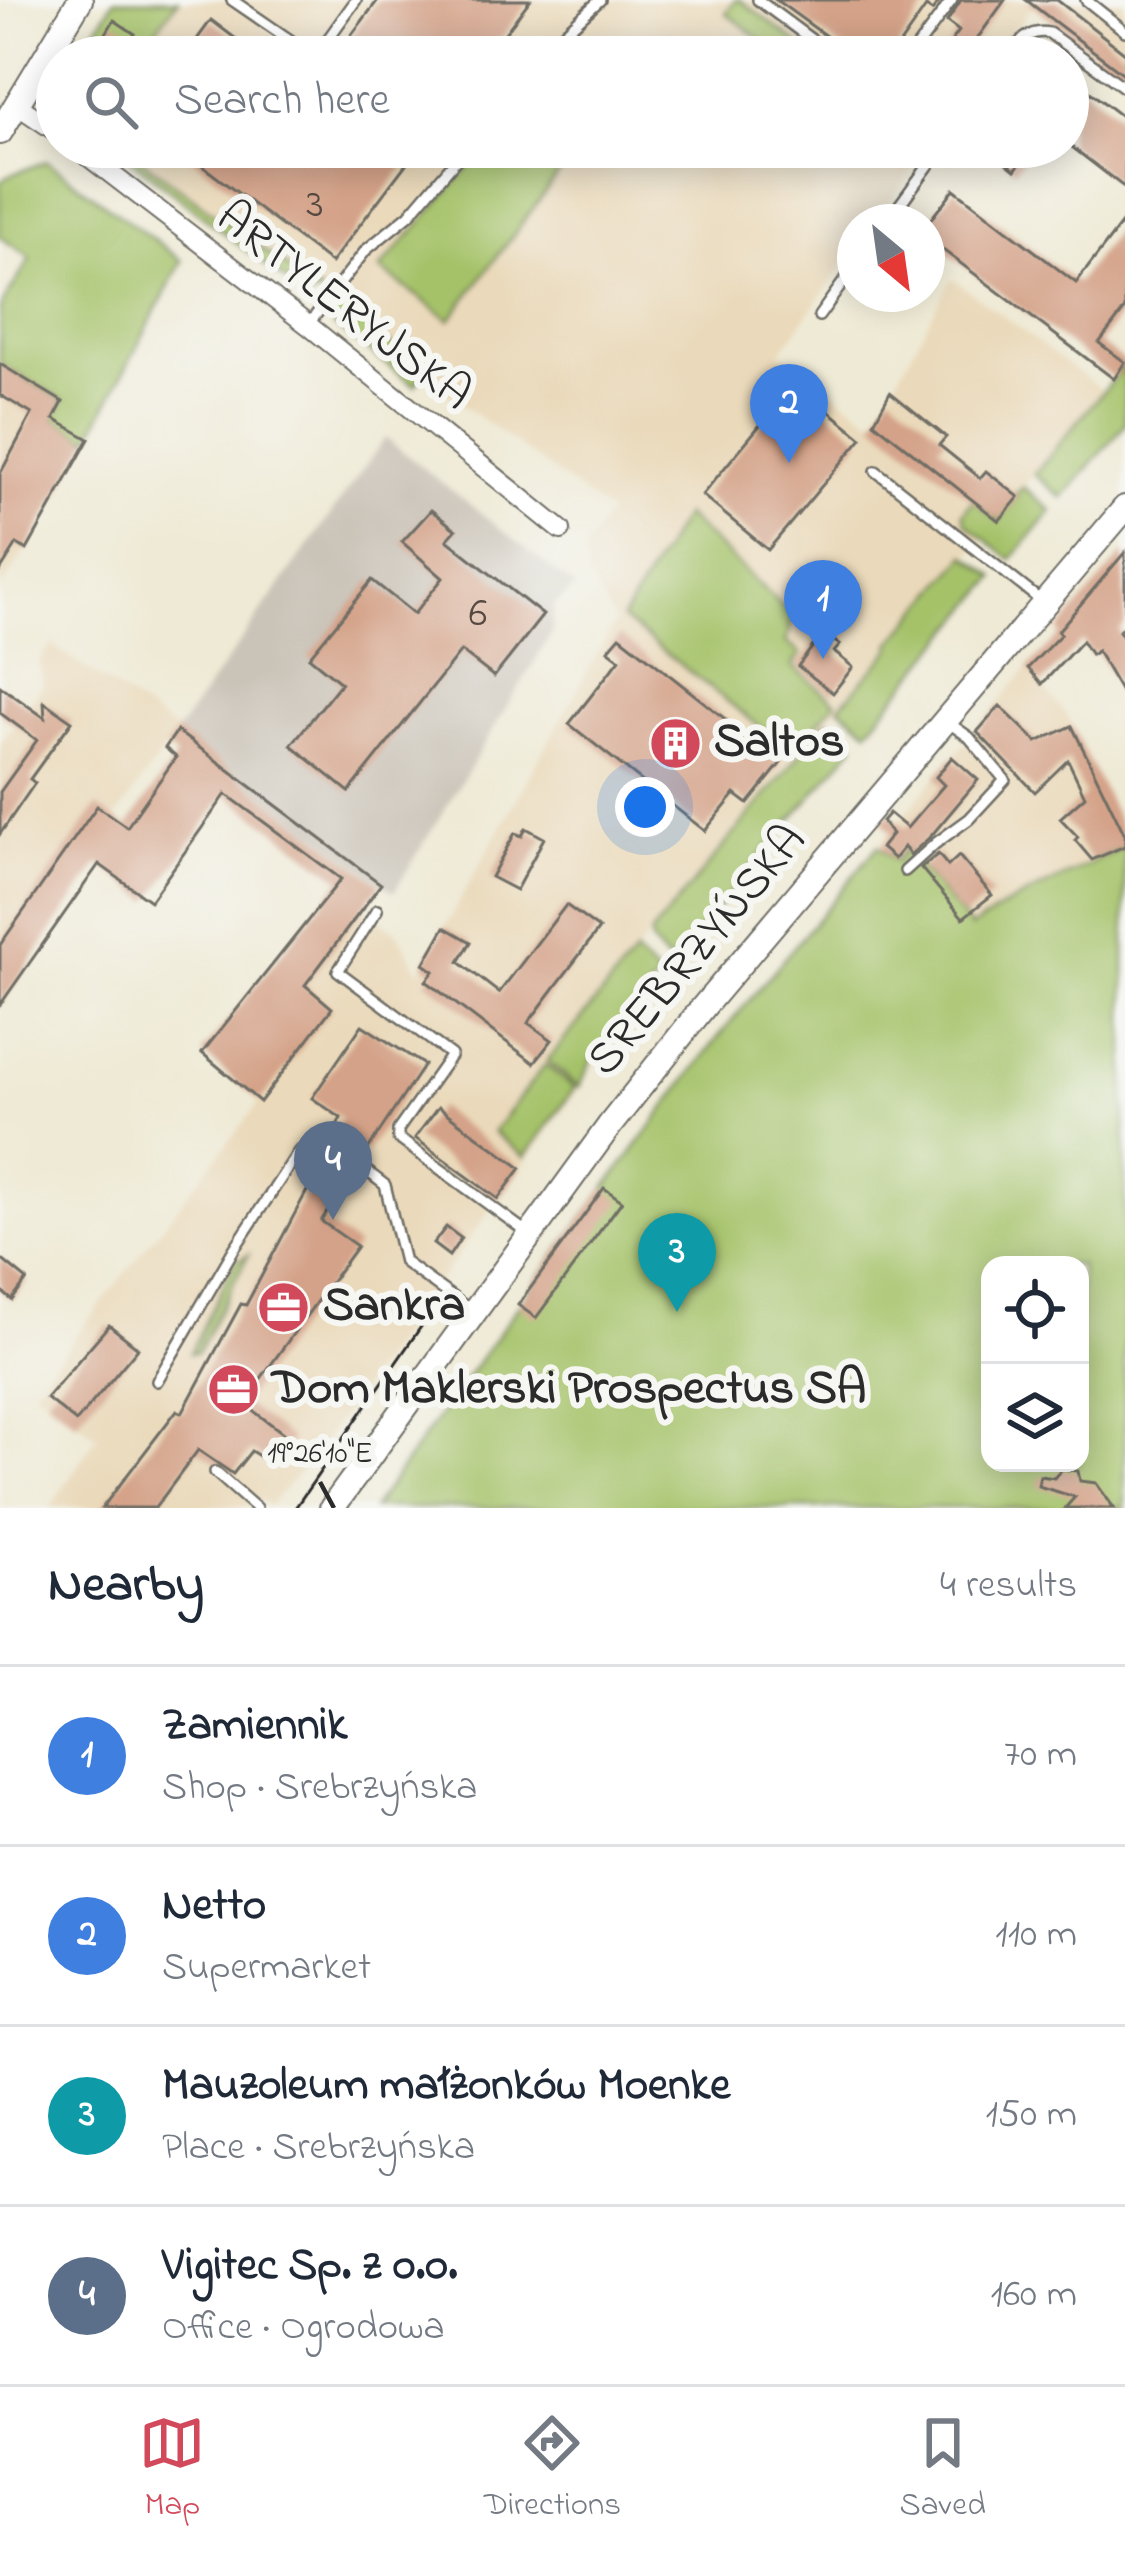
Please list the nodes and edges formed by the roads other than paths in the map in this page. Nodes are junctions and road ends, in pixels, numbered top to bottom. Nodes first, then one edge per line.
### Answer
1 (80, 0) edge
2 (232, 0) edge
3 (356, 0) edge
4 (600, 0) edge
5 (952, 0) edge
6 (1086, 0) edge
7 (766, 2) edge
8 (1125, 31) edge
9 (58, 36) edge
10 (284, 36) edge
11 (330, 36) edge
12 (561, 36) edge
13 (809, 36) edge
14 (925, 36) edge
15 (1089, 61) edge
16 (36, 73) edge
17 (1125, 88) edge
18 (17, 105) junction
19 (36, 118) edge
20 (0, 132) edge
21 (103, 168) edge
22 (449, 168) edge
23 (927, 168) edge
24 (900, 204) edge
25 (837, 291) edge
26 (819, 316) dead end
27 (308, 326) junction
28 (876, 471) dead end
29 (1125, 508) edge
30 (561, 530) dead end
31 (1044, 604) junction
32 (946, 721) junction
33 (905, 872) dead end
34 (377, 910) dead end
35 (529, 1234) junction
36 (473, 1312) junction
37 (157, 1381) dead end
38 (215, 1472) dead end
39 (256, 1508) edge
40 (332, 1508) edge

1 - 9 main road
2 - 10 lane
3 - 11 lane
4 - 12 lane
5 - 14 lane
6 - 8 lane
7 - 13 lane
15 - 17 lane
16 - 18 main road
18 - 19 street
18 - 20 main road
21 - 27 street, ARTYLERYJSKA
22 - 27 lane
23 - 24 lane
25 - 26 lane
27 - 30 street, ARTYLERYJSKA
28 - 31 lane
29 - 31 main road, SREBRZYŃSKA
31 - 32 main road, SREBRZYŃSKA
32 - 33 lane
32 - 35 main road, SREBRZYŃSKA
34 - 35 lane
35 - 36 main road, SREBRZYŃSKA
36 - 37 lane
36 - 40 main road, SREBRZYŃSKA
38 - 39 lane

